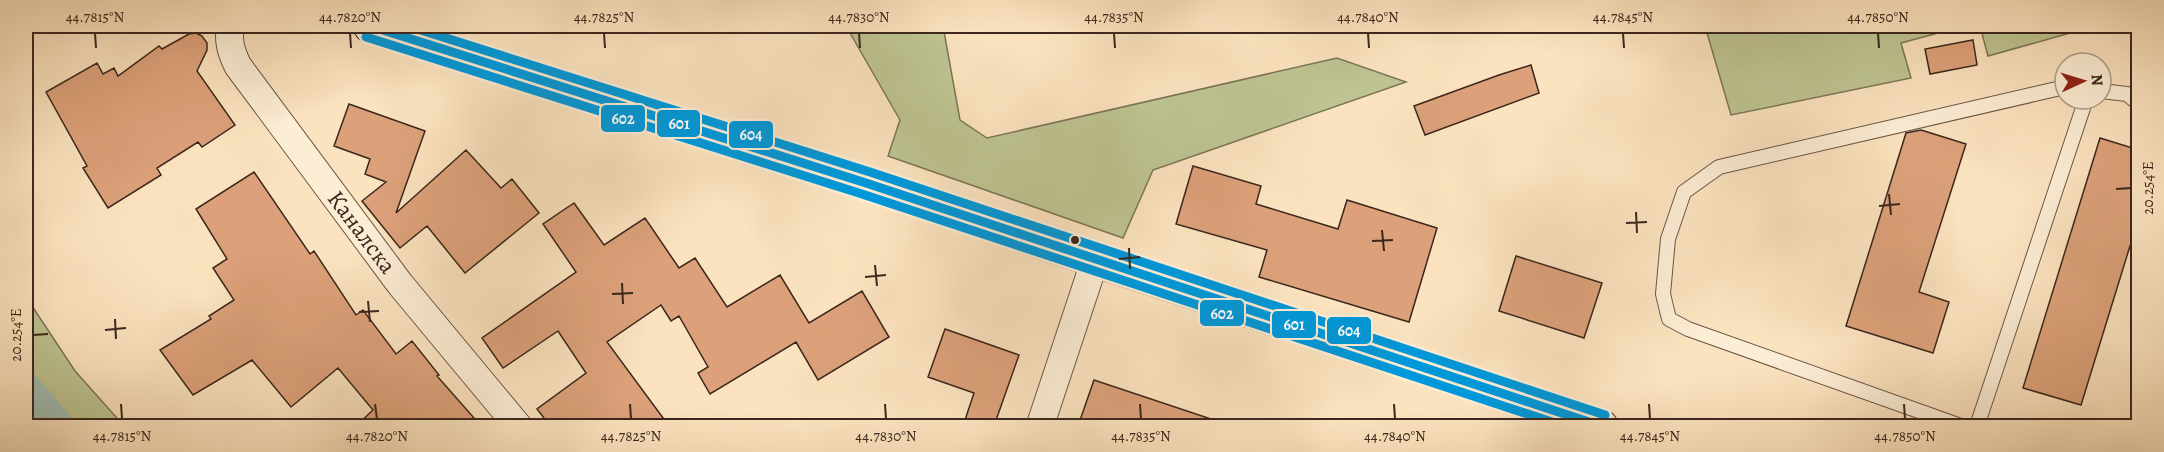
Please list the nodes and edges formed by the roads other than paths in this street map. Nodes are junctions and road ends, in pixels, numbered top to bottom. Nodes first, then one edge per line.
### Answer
1 (230, 26) edge
2 (370, 26) edge
3 (2053, 90) edge
4 (2113, 92) edge
5 (2139, 103) edge
6 (2082, 111) edge
7 (1095, 261) junction
8 (518, 426) edge
9 (1040, 426) edge
10 (1601, 426) edge
11 (1962, 426) edge
12 (1977, 426) edge

1 - 8 street, Каналска
2 - 7 main road
3 - 11 lane
4 - 5 lane
6 - 12 lane
7 - 9 street
7 - 10 main road

